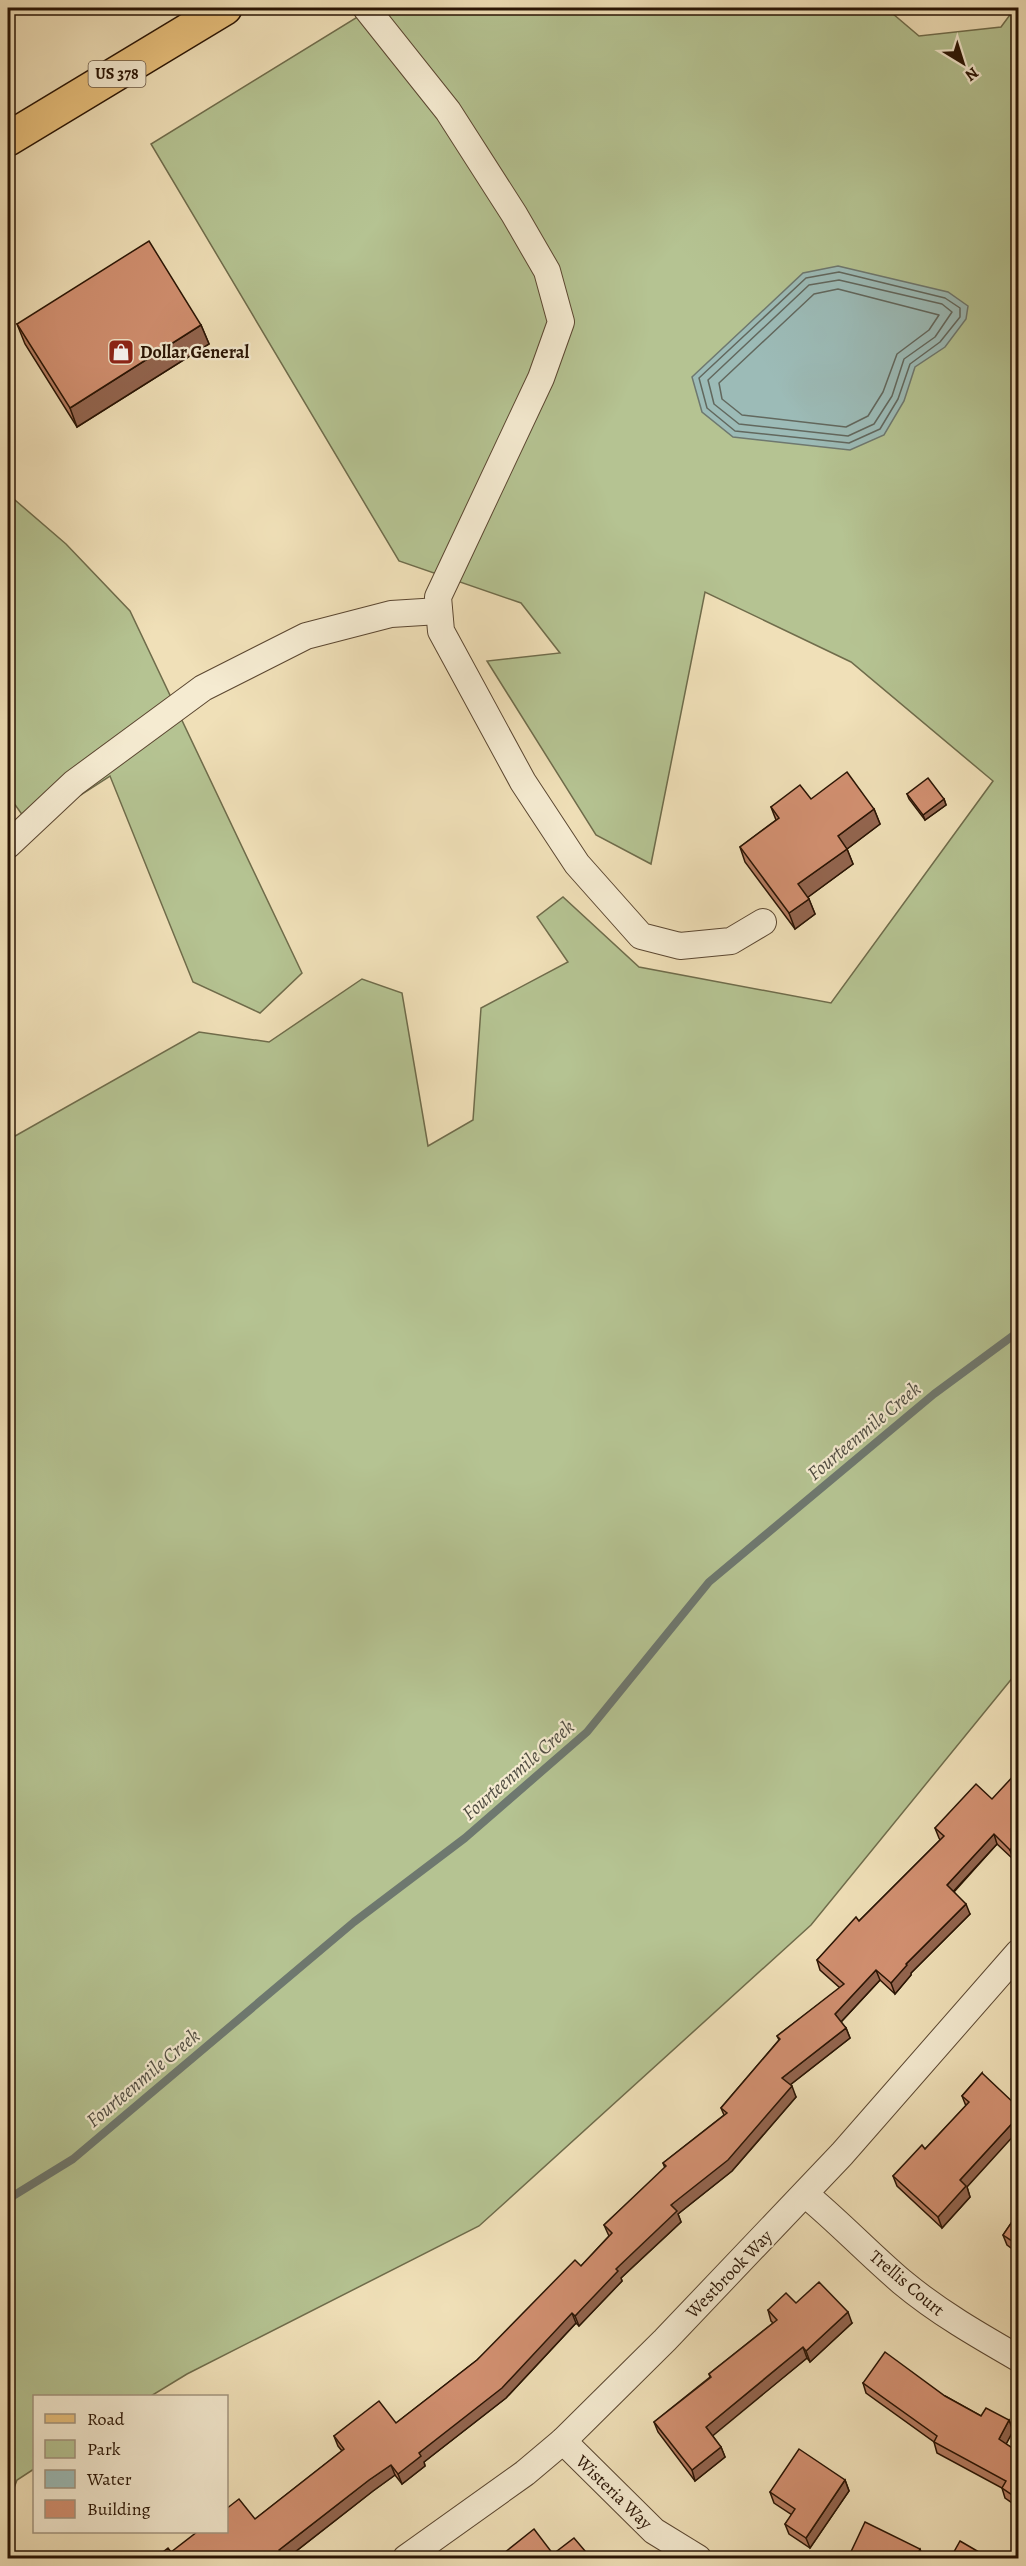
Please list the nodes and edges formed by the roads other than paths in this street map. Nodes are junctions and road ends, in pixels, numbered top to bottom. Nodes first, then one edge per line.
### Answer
1 (225, 8) edge
2 (366, 8) edge
3 (8, 140) edge
4 (439, 611) junction
5 (8, 845) edge
6 (763, 922) dead end
7 (1018, 1953) edge
8 (806, 2194) junction
9 (1018, 2358) edge
10 (562, 2441) junction
11 (406, 2559) edge
12 (698, 2559) edge

1 - 3 main road, US 378
2 - 4 street
4 - 5 street
4 - 6 street
7 - 8 street, Westbrook Way
8 - 9 street, Trellis Court
8 - 10 street, Westbrook Way
10 - 11 street, Westbrook Way
10 - 12 street, Wisteria Way

